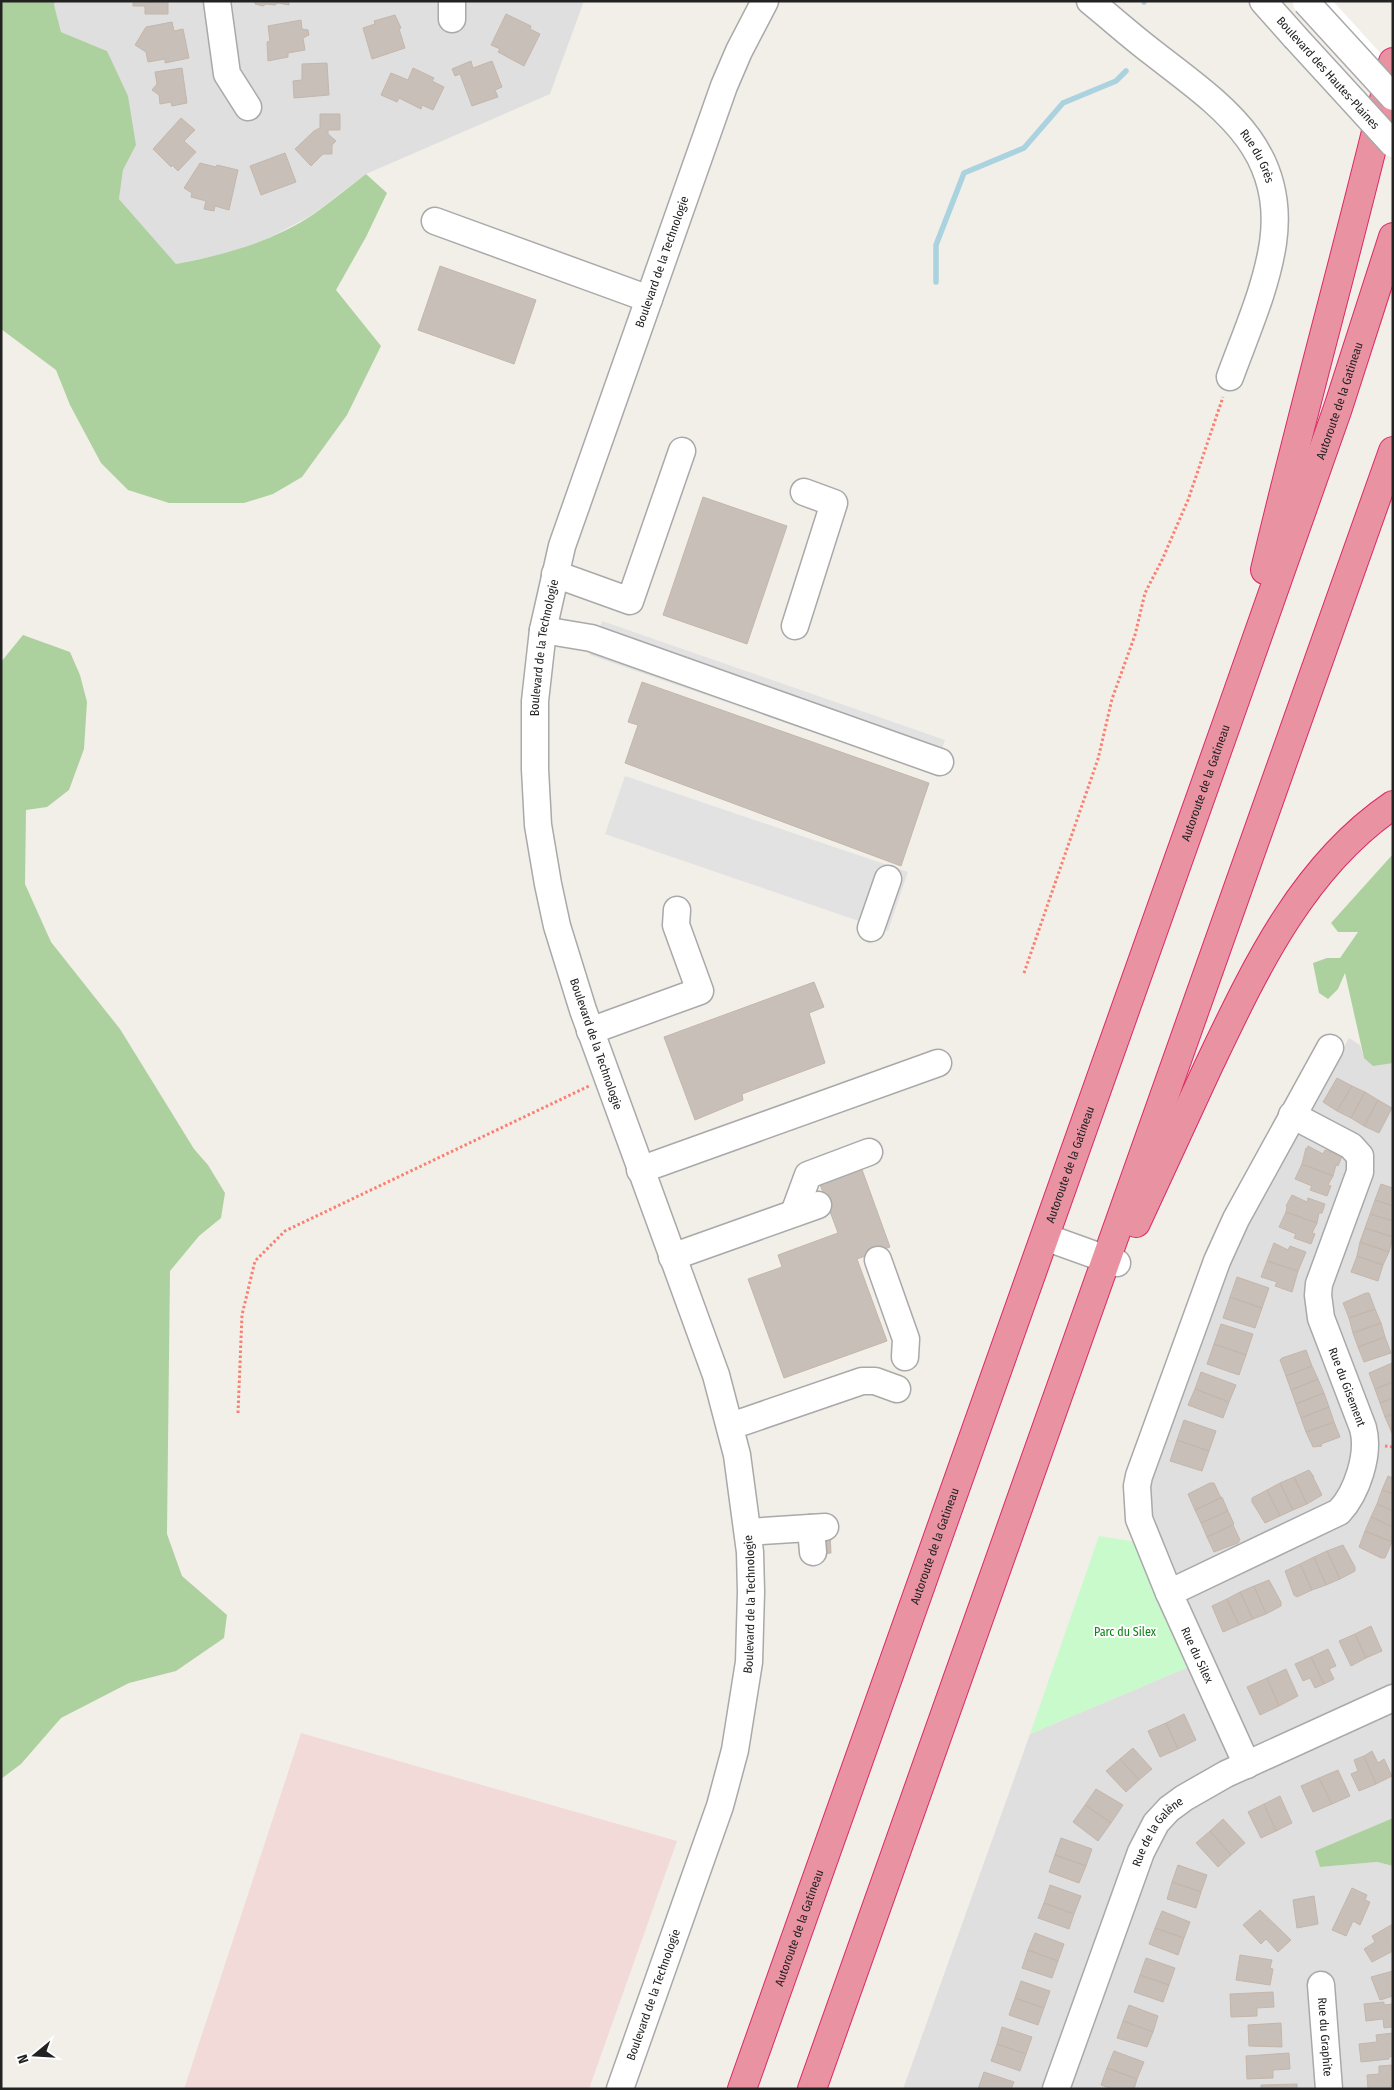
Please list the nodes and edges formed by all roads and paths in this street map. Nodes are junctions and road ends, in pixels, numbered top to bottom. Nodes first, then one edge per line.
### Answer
1 (217, 1) edge
2 (765, 1) edge
3 (1090, 1) edge
4 (1263, 1) edge
5 (1306, 1) edge
6 (1393, 62) edge
7 (1393, 97) edge
8 (248, 107) dead end
9 (1393, 144) edge
10 (435, 221) dead end
11 (1393, 237) edge
12 (649, 299) junction
13 (1230, 377) joint
14 (682, 451) dead end
15 (1393, 451) edge
16 (804, 492) dead end
17 (555, 574) junction
18 (795, 626) dead end
19 (543, 630) junction
20 (1228, 720) junction
21 (940, 762) dead end
22 (1393, 805) edge
23 (888, 879) dead end
24 (677, 910) dead end
25 (871, 928) dead end
26 (1024, 973) dead end
27 (590, 1031) junction
28 (1330, 1048) dead end
29 (938, 1063) dead end
30 (607, 1078) junction
31 (1292, 1115) junction
32 (869, 1152) dead end
33 (640, 1170) junction
34 (818, 1205) dead end
35 (794, 1213) junction
36 (1045, 1237) junction
37 (672, 1257) junction
38 (878, 1260) dead end
39 (1112, 1261) junction
40 (905, 1356) dead end
41 (897, 1389) dead end
42 (238, 1412) dead end
43 (730, 1426) junction
44 (748, 1532) junction
45 (816, 1536) dead end
46 (1169, 1593) junction
47 (1393, 1698) edge
48 (1247, 1765) junction
49 (1321, 1985) dead end
50 (620, 2089) edge
51 (742, 2089) edge
52 (812, 2089) edge
53 (1056, 2089) edge
54 (1329, 2089) edge

1 - 8 street
2 - 12 street, Boulevard de la Technologie
3 - 13 street, Rue du Grès
4 - 9 street, Boulevard des Hautes-Plaines, bridge
5 - 7 street, bridge
6 - 20 highway
10 - 12 street
11 - 20 highway, Autoroute de la Gatineau
12 - 17 street, Boulevard de la Technologie
13 - 26 path
14 - 17 street
15 - 39 highway
16 - 18 street
17 - 19 street, Boulevard de la Technologie
19 - 21 street
19 - 27 street, Boulevard de la Technologie
20 - 36 highway, Autoroute de la Gatineau
22 - 39 highway
23 - 25 street
24 - 27 street
27 - 30 street, Boulevard de la Technologie
28 - 31 street
29 - 33 street
30 - 33 street, Boulevard de la Technologie
30 - 42 path
31 - 46 street, Rue du Silex
31 - 46 street, Rue du Gisement
32 - 35 street
33 - 37 street, Boulevard de la Technologie
34 - 35 street
35 - 37 street
36 - 39 street
36 - 51 highway, Autoroute de la Gatineau
37 - 43 street, Boulevard de la Technologie
38 - 40 street
39 - 52 highway
41 - 43 street
43 - 44 street, Boulevard de la Technologie
44 - 45 street
44 - 50 street, Boulevard de la Technologie
46 - 48 street, Rue du Silex
47 - 48 street, Rue de la Galène
48 - 53 street, Rue de la Galène
49 - 54 street, Rue du Graphite

